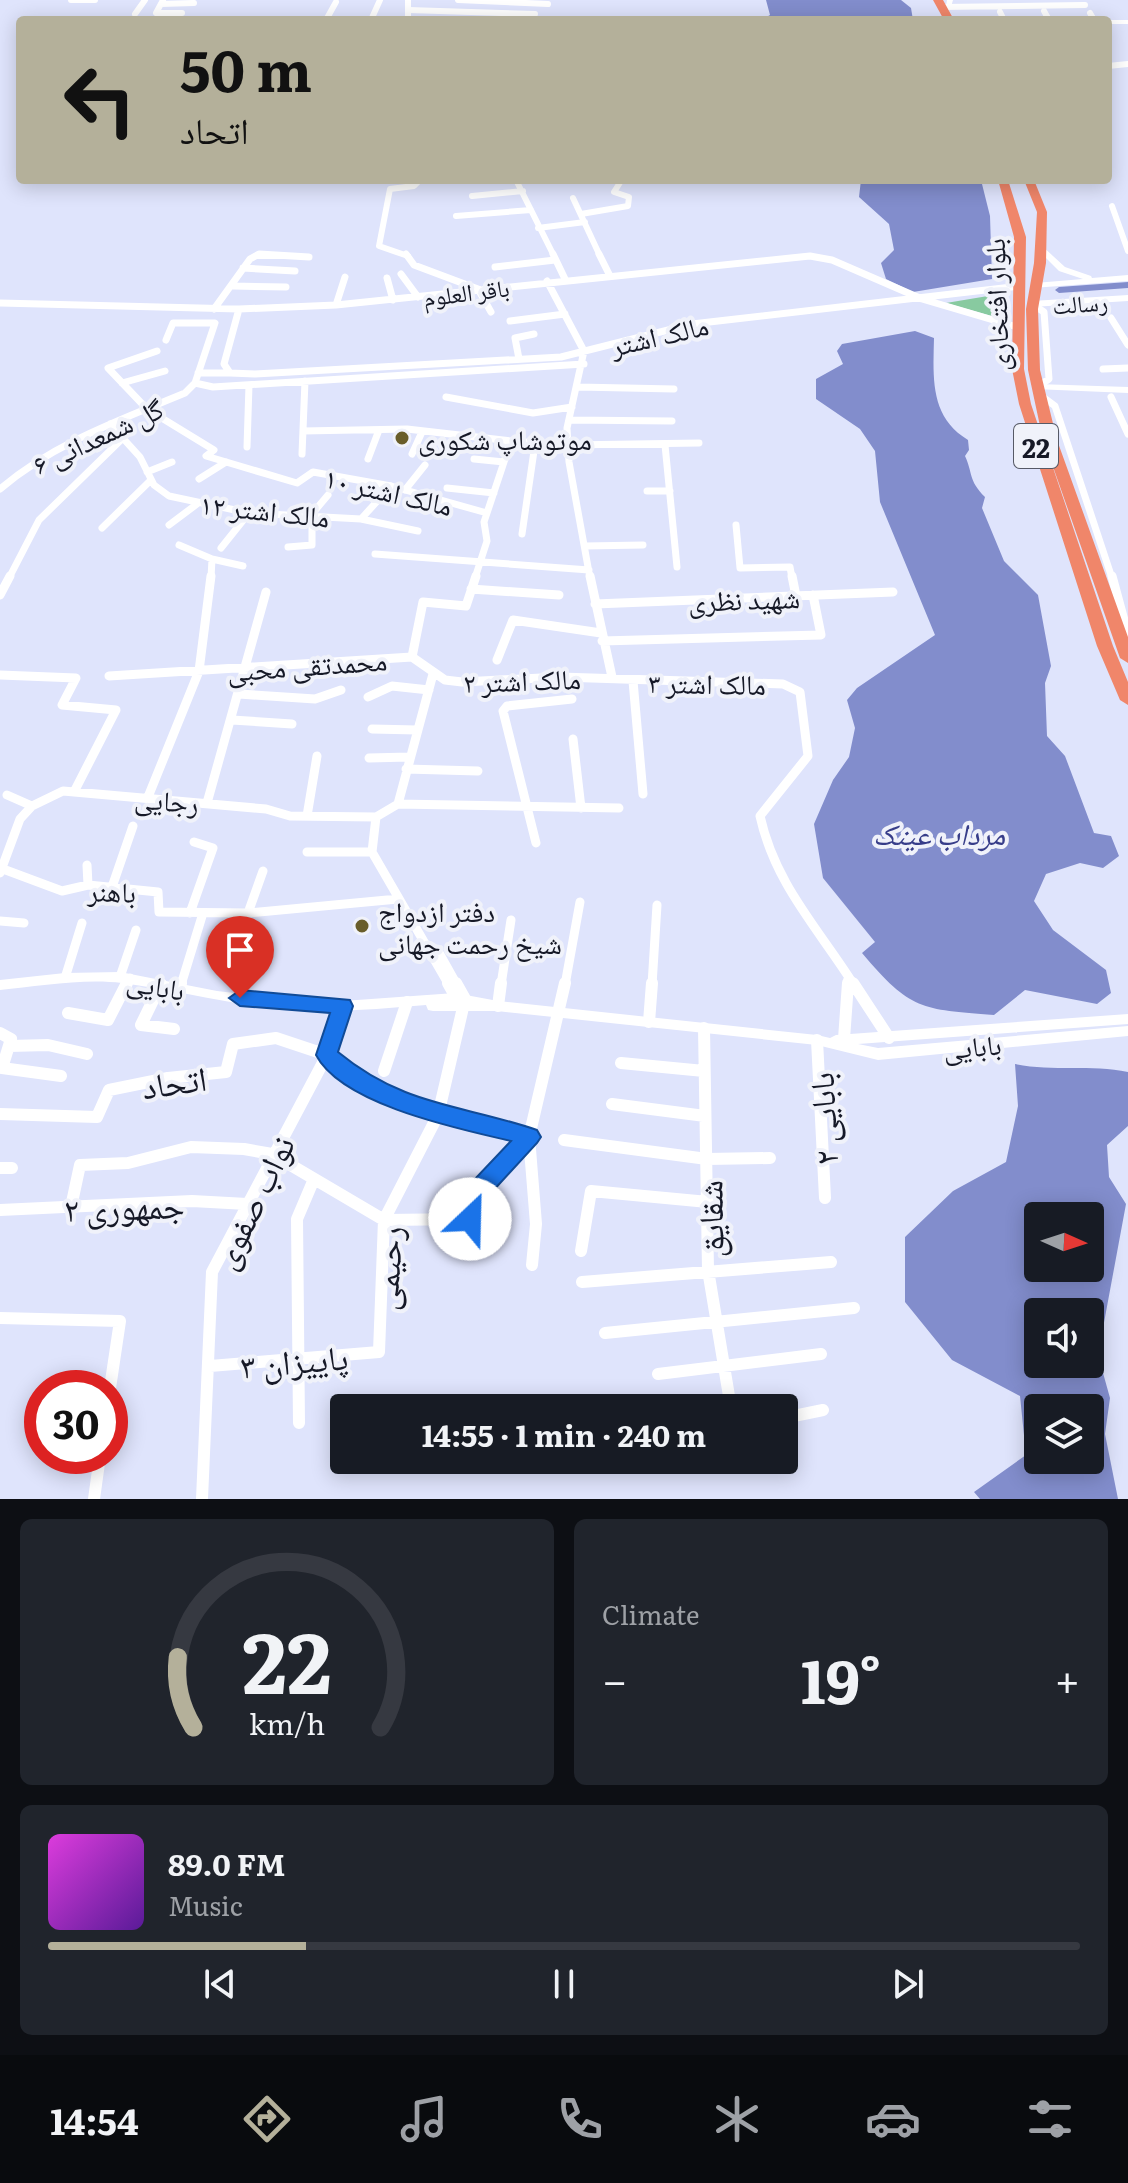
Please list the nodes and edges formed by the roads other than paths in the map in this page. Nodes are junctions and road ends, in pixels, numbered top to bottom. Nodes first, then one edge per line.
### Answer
1 (71, 0) edge
2 (95, 0) edge
3 (145, 0) edge
4 (408, 0) edge
5 (458, 0) edge
6 (162, 2) edge
7 (336, 2) dead end
8 (194, 3) dead end
9 (945, 3) edge
10 (1004, 3) edge
11 (548, 4) dead end
12 (1085, 5) dead end
13 (408, 10) junction
14 (1044, 11) dead end
15 (1000, 12) dead end
16 (182, 13) dead end
17 (1090, 13) dead end
18 (135, 14) dead end
19 (535, 14) dead end
20 (328, 16) edge
21 (409, 16) edge
22 (1002, 16) edge
23 (1047, 16) edge
24 (1092, 16) edge
25 (391, 184) edge
26 (416, 184) edge
27 (519, 184) edge
28 (619, 184) edge
29 (1004, 184) edge
30 (1031, 184) edge
31 (523, 191) junction
32 (472, 196) dead end
33 (573, 198) dead end
34 (1112, 206) dead end
35 (531, 210) junction
36 (1013, 211) junction
37 (1042, 212) junction
38 (581, 214) junction
39 (456, 216) dead end
40 (585, 222) junction
41 (538, 228) junction
42 (1041, 248) junction
43 (1128, 251) edge
44 (309, 257) dead end
45 (555, 260) junction
46 (495, 267) dead end
47 (243, 268) junction
48 (295, 271) dead end
49 (401, 274) dead end
50 (609, 274) junction
51 (345, 277) dead end
52 (387, 278) dead end
53 (1126, 278) edge
54 (565, 279) junction
55 (1099, 280) junction
56 (547, 281) junction
57 (233, 286) junction
58 (1028, 286) junction
59 (286, 287) dead end
60 (478, 289) junction
61 (418, 297) junction
62 (1128, 298) edge
63 (922, 299) junction
64 (393, 300) junction
65 (0, 303) edge
66 (1032, 304) junction
67 (336, 305) junction
68 (214, 309) junction
69 (239, 309) junction
70 (491, 312) dead end
71 (565, 314) junction
72 (1111, 318) dead end
73 (510, 321) dead end
74 (1017, 327) junction
75 (534, 334) dead end
76 (166, 340) dead end
77 (1128, 345) edge
78 (157, 351) dead end
79 (584, 351) junction
80 (519, 359) junction
81 (584, 364) junction
82 (361, 367) junction
83 (1128, 368) edge
84 (1103, 369) dead end
85 (165, 371) dead end
86 (228, 372) junction
87 (202, 373) junction
88 (360, 378) junction
89 (305, 381) junction
90 (122, 383) junction
91 (195, 383) junction
92 (249, 385) junction
93 (578, 387) junction
94 (674, 389) dead end
95 (1038, 390) junction
96 (1128, 390) edge
97 (1069, 392) junction
98 (446, 397) dead end
99 (1111, 397) junction
100 (1128, 398) edge
101 (572, 407) junction
102 (147, 409) junction
103 (569, 420) junction
104 (672, 421) dead end
105 (110, 424) junction
106 (379, 430) junction
107 (303, 431) junction
108 (422, 432) junction
109 (1128, 434) edge
110 (123, 438) junction
111 (511, 441) junction
112 (699, 443) dead end
113 (535, 444) junction
114 (568, 445) junction
115 (665, 445) junction
116 (247, 447) dead end
117 (302, 454) dead end
118 (412, 454) dead end
119 (368, 459) dead end
120 (474, 459) dead end
121 (172, 462) dead end
122 (226, 462) junction
123 (504, 462) junction
124 (425, 465) dead end
125 (149, 476) junction
126 (199, 479) dead end
127 (391, 486) junction
128 (447, 488) dead end
129 (0, 489) edge
130 (405, 490) junction
131 (647, 491) dead end
132 (670, 491) junction
133 (494, 493) junction
134 (328, 495) dead end
135 (197, 504) junction
136 (249, 513) junction
137 (487, 513) junction
138 (312, 514) junction
139 (361, 519) junction
140 (169, 525) dead end
141 (736, 525) dead end
142 (102, 528) dead end
143 (418, 531) dead end
144 (522, 534) dead end
145 (179, 545) dead end
146 (643, 545) dead end
147 (585, 546) junction
148 (288, 547) dead end
149 (221, 548) dead end
150 (375, 554) dead end
151 (212, 559) junction
152 (480, 563) junction
153 (243, 566) dead end
154 (677, 567) dead end
155 (589, 570) junction
156 (471, 589) junction
157 (266, 592) dead end
158 (893, 592) dead end
159 (0, 595) edge
160 (559, 595) dead end
161 (813, 595) junction
162 (796, 596) junction
163 (595, 604) junction
164 (601, 637) junction
165 (1127, 647) edge
166 (412, 657) junction
167 (497, 660) dead end
168 (246, 667) junction
169 (199, 671) junction
170 (433, 674) junction
171 (0, 675) edge
172 (109, 676) dead end
173 (612, 677) junction
174 (633, 681) junction
175 (341, 690) dead end
176 (429, 690) junction
177 (239, 694) junction
178 (368, 697) dead end
179 (572, 699) dead end
180 (1128, 700) edge
181 (232, 720) junction
182 (292, 724) dead end
183 (372, 729) dead end
184 (417, 730) junction
185 (573, 739) dead end
186 (317, 756) dead end
187 (409, 757) junction
188 (369, 758) dead end
189 (406, 769) junction
190 (478, 771) dead end
191 (74, 792) junction
192 (643, 794) dead end
193 (7, 795) dead end
194 (148, 797) junction
195 (207, 803) junction
196 (398, 804) junction
197 (32, 806) junction
198 (528, 808) junction
199 (581, 808) junction
200 (619, 808) dead end
201 (307, 816) junction
202 (376, 817) junction
203 (133, 826) dead end
204 (194, 842) dead end
205 (536, 843) dead end
206 (307, 852) dead end
207 (372, 852) junction
208 (87, 865) dead end
209 (1, 871) edge
210 (263, 871) dead end
211 (88, 885) junction
212 (112, 887) junction
213 (398, 899) junction
214 (580, 902) dead end
215 (657, 905) dead end
216 (190, 913) junction
217 (203, 913) junction
218 (248, 913) junction
219 (511, 920) dead end
220 (0, 921) edge
221 (24, 923) dead end
222 (82, 923) dead end
223 (136, 930) dead end
224 (848, 975) junction
225 (65, 978) junction
226 (125, 978) junction
227 (161, 984) junction
228 (0, 985) edge
229 (180, 988) junction
230 (461, 1001) junction
231 (407, 1002) junction
232 (343, 1006) junction
233 (498, 1006) junction
234 (68, 1013) dead end
235 (560, 1013) junction
236 (1128, 1019) edge
237 (649, 1022) junction
238 (704, 1028) junction
239 (174, 1029) dead end
240 (1128, 1031) edge
241 (0, 1033) edge
242 (889, 1038) junction
243 (844, 1039) junction
244 (817, 1040) junction
245 (9, 1046) junction
246 (87, 1054) dead end
247 (327, 1055) junction
248 (621, 1063) dead end
249 (384, 1071) dead end
250 (704, 1071) junction
251 (61, 1076) dead end
252 (612, 1104) dead end
253 (0, 1114) edge
254 (438, 1115) junction
255 (705, 1116) junction
256 (529, 1137) junction
257 (564, 1140) dead end
258 (272, 1154) junction
259 (770, 1158) dead end
260 (707, 1159) junction
261 (314, 1179) junction
262 (825, 1198) dead end
263 (708, 1202) junction
264 (247, 1204) junction
265 (71, 1207) junction
266 (0, 1210) edge
267 (384, 1220) junction
268 (581, 1251) dead end
269 (831, 1262) dead end
270 (532, 1265) dead end
271 (708, 1270) junction
272 (582, 1282) dead end
273 (854, 1308) dead end
274 (1, 1322) edge
275 (715, 1322) junction
276 (605, 1333) dead end
277 (379, 1352) joint
278 (821, 1354) dead end
279 (296, 1359) junction
280 (210, 1366) junction
281 (725, 1367) junction
282 (113, 1370) edge
283 (658, 1374) dead end
284 (729, 1394) edge
285 (823, 1410) dead end
286 (798, 1415) edge
287 (299, 1423) dead end
288 (97, 1474) edge
289 (94, 1499) edge
290 (202, 1499) edge

1 - 2 street
3 - 18 street
4 - 13 main road
5 - 11 street
6 - 8 street
6 - 16 street
7 - 20 street
9 - 10 street
10 - 12 street
13 - 19 street
13 - 21 main road
14 - 23 street
15 - 22 street
17 - 24 street
25 - 26 street
25 - 60 street
27 - 31 street
28 - 38 street
29 - 30 highway
29 - 36 highway, بلوار افتخاری / 22
30 - 37 highway, بلوار افتخاری / 22
31 - 32 street
31 - 35 street
33 - 38 street
34 - 43 street
35 - 39 street
35 - 41 street
36 - 37 highway
36 - 58 highway, بلوار افتخاری / 22
37 - 42 highway, بلوار افتخاری / 22
38 - 40 street
40 - 41 street
40 - 50 street
41 - 45 street
42 - 55 main road
42 - 58 highway, بلوار افتخاری / 22
44 - 47 street
45 - 46 street
45 - 54 street
47 - 48 street
47 - 57 street
49 - 61 street
50 - 54 street, باقر العلوم
50 - 63 street, باقر العلوم
51 - 67 street
52 - 64 street
53 - 55 main road
54 - 56 street, باقر العلوم
55 - 58 main road
56 - 60 street, باقر العلوم
56 - 71 street
57 - 59 street
57 - 68 street
58 - 63 street
58 - 66 highway, بلوار افتخاری / 22
58 - 74 highway, بلوار افتخاری / 22
60 - 61 street, باقر العلوم
60 - 70 street
61 - 64 street, باقر العلوم
62 - 66 main road, رسالت
63 - 74 street, باقر العلوم
63 - 79 street, مالک اشتر
64 - 67 street, باقر العلوم
65 - 68 street, باقر العلوم
66 - 95 highway, بلوار افتخاری / 22
67 - 69 street, باقر العلوم
68 - 69 street, باقر العلوم
69 - 86 street
71 - 73 street
71 - 79 street
72 - 77 street
74 - 180 highway, بلوار افتخاری / 22
75 - 80 street
76 - 87 street
78 - 90 street
79 - 80 street
79 - 81 street, مالک اشتر
80 - 82 street
81 - 88 street
81 - 93 street, مالک اشتر
82 - 86 street
82 - 88 street
83 - 84 street
85 - 90 street
86 - 87 street
87 - 91 street
88 - 89 street
89 - 92 street
89 - 107 street
90 - 102 street, مالک اشتر ۱۰
91 - 92 street
91 - 102 street, گل شمعدانی ۶
92 - 116 street
93 - 94 street
93 - 101 street, مالک اشتر
95 - 97 main road
95 - 165 highway, بلوار افتخاری / 22
96 - 97 main road
97 - 99 main road
98 - 101 street
99 - 100 main road
99 - 109 street
101 - 103 street, مالک اشتر
102 - 105 street, گل شمعدانی ۶
102 - 122 street, مالک اشتر ۱۰
103 - 104 street
103 - 114 street, مالک اشتر
105 - 110 street, مالک اشتر ۱۲
105 - 129 street, گل شمعدانی ۶
106 - 107 street
106 - 108 street
106 - 119 street
107 - 117 street
108 - 111 street
108 - 118 street
110 - 125 street, مالک اشتر ۱۲
110 - 159 street
111 - 113 street
111 - 123 street
112 - 115 street
113 - 114 street
113 - 144 street
114 - 115 street
114 - 147 street, مالک اشتر
115 - 132 street
120 - 123 street
121 - 125 street
122 - 126 street
122 - 127 street, مالک اشتر ۱۰
123 - 133 street
124 - 130 street
125 - 135 street, مالک اشتر ۱۲
125 - 142 street
127 - 130 street, مالک اشتر ۱۰
127 - 139 street, مالک اشتر ۱۲
128 - 133 street
130 - 137 street, مالک اشتر ۱۰
131 - 132 street
132 - 154 street
133 - 137 street
134 - 138 street
135 - 136 street, مالک اشتر ۱۲
135 - 140 street
136 - 138 street, مالک اشتر ۱۲
136 - 149 street
137 - 152 street
138 - 139 street, مالک اشتر ۱۲
138 - 148 street
139 - 143 street, مالک اشتر ۱۲
141 - 162 street
145 - 151 street
146 - 147 street
147 - 155 street, مالک اشتر
150 - 152 street
151 - 153 street
151 - 169 street
152 - 155 street
152 - 156 street
155 - 163 street, مالک اشتر
156 - 160 street
156 - 166 street
157 - 168 street
158 - 161 street, شهید نظری
161 - 162 street, شهید نظری
161 - 164 street
162 - 163 street, شهید نظری
163 - 164 street, مالک اشتر
164 - 167 street
164 - 173 street, مالک اشتر
166 - 168 street, محمدتقی محبی
166 - 170 street, محمدتقی محبی
168 - 169 street, محمدتقی محبی
168 - 177 street
169 - 172 street, محمدتقی محبی
169 - 194 street
170 - 173 street, مالک اشتر ۲
170 - 176 street
171 - 191 street
173 - 174 street, مالک اشتر ۳
174 - 192 street
174 - 224 street, مالک اشتر ۳
175 - 177 street
176 - 178 street
176 - 184 street
177 - 181 street
179 - 198 street
181 - 182 street
181 - 195 street
183 - 184 street
184 - 187 street
185 - 199 street
186 - 201 street
187 - 188 street
187 - 189 street
189 - 190 street
189 - 196 street
191 - 194 street, رجایی
191 - 197 street, رجایی
193 - 197 street
194 - 195 street, رجایی
195 - 201 street, رجایی
196 - 198 street
196 - 202 street
197 - 209 street
198 - 199 street
198 - 205 street
199 - 200 street
201 - 202 street, رجایی
202 - 207 street
203 - 212 street
204 - 216 street
206 - 207 street
207 - 213 street
208 - 211 street
209 - 211 street, باهنر
210 - 218 street
211 - 212 street, باهنر
212 - 216 street, باهنر
213 - 218 street, باهنر
213 - 230 street
214 - 235 street
215 - 237 street
216 - 217 street, باهنر
217 - 218 street, باهنر
217 - 229 street
219 - 233 street
220 - 221 street
222 - 225 street
223 - 226 street
224 - 242 street
224 - 243 street
225 - 226 main road, بابایی
225 - 228 main road, بابایی
226 - 227 main road, بابایی
226 - 234 street
227 - 229 main road, بابایی
227 - 239 street
229 - 232 main road, بابایی
230 - 231 main road, بابایی
230 - 233 main road, بابایی
230 - 254 street, رحیمی
231 - 232 main road, بابایی
231 - 249 street
232 - 247 street, نواب صفوی
233 - 235 main road, بابایی
235 - 237 main road, بابایی
235 - 256 street
236 - 242 main road, بابایی
237 - 238 main road, بابایی
238 - 244 main road, بابایی
238 - 250 street, شقایق
240 - 244 main road, بابایی
241 - 245 street
242 - 243 main road, بابایی
243 - 244 main road, بابایی
244 - 262 street, بابایی ۲
245 - 246 street
245 - 251 street
247 - 253 street, اتحاد
247 - 254 street, اتحاد
247 - 258 street, نواب صفوی
248 - 250 street
250 - 255 street, شقایق
252 - 255 street
254 - 256 street, اتحاد
254 - 267 street, رحیمی
255 - 260 street, شقایق
256 - 267 street
256 - 270 street
257 - 260 street
258 - 261 street
258 - 264 street, نواب صفوی
258 - 265 street
259 - 260 street
260 - 263 street, شقایق
261 - 267 street
261 - 279 street
263 - 268 street
263 - 271 street, شقایق
264 - 265 street, جمهوری ۲
264 - 280 street, نواب صفوی
265 - 266 street, جمهوری ۲
267 - 277 street, رحیمی
269 - 271 street
271 - 272 street
271 - 275 street, شقایق
273 - 275 street
274 - 282 street
275 - 276 street
275 - 281 street, شقایق
277 - 279 street, پاییزان ۳
278 - 281 street
279 - 280 street, پاییزان ۳
279 - 287 street
280 - 290 street, نواب صفوی
281 - 283 street
281 - 284 street, شقایق
285 - 286 street
288 - 289 street

